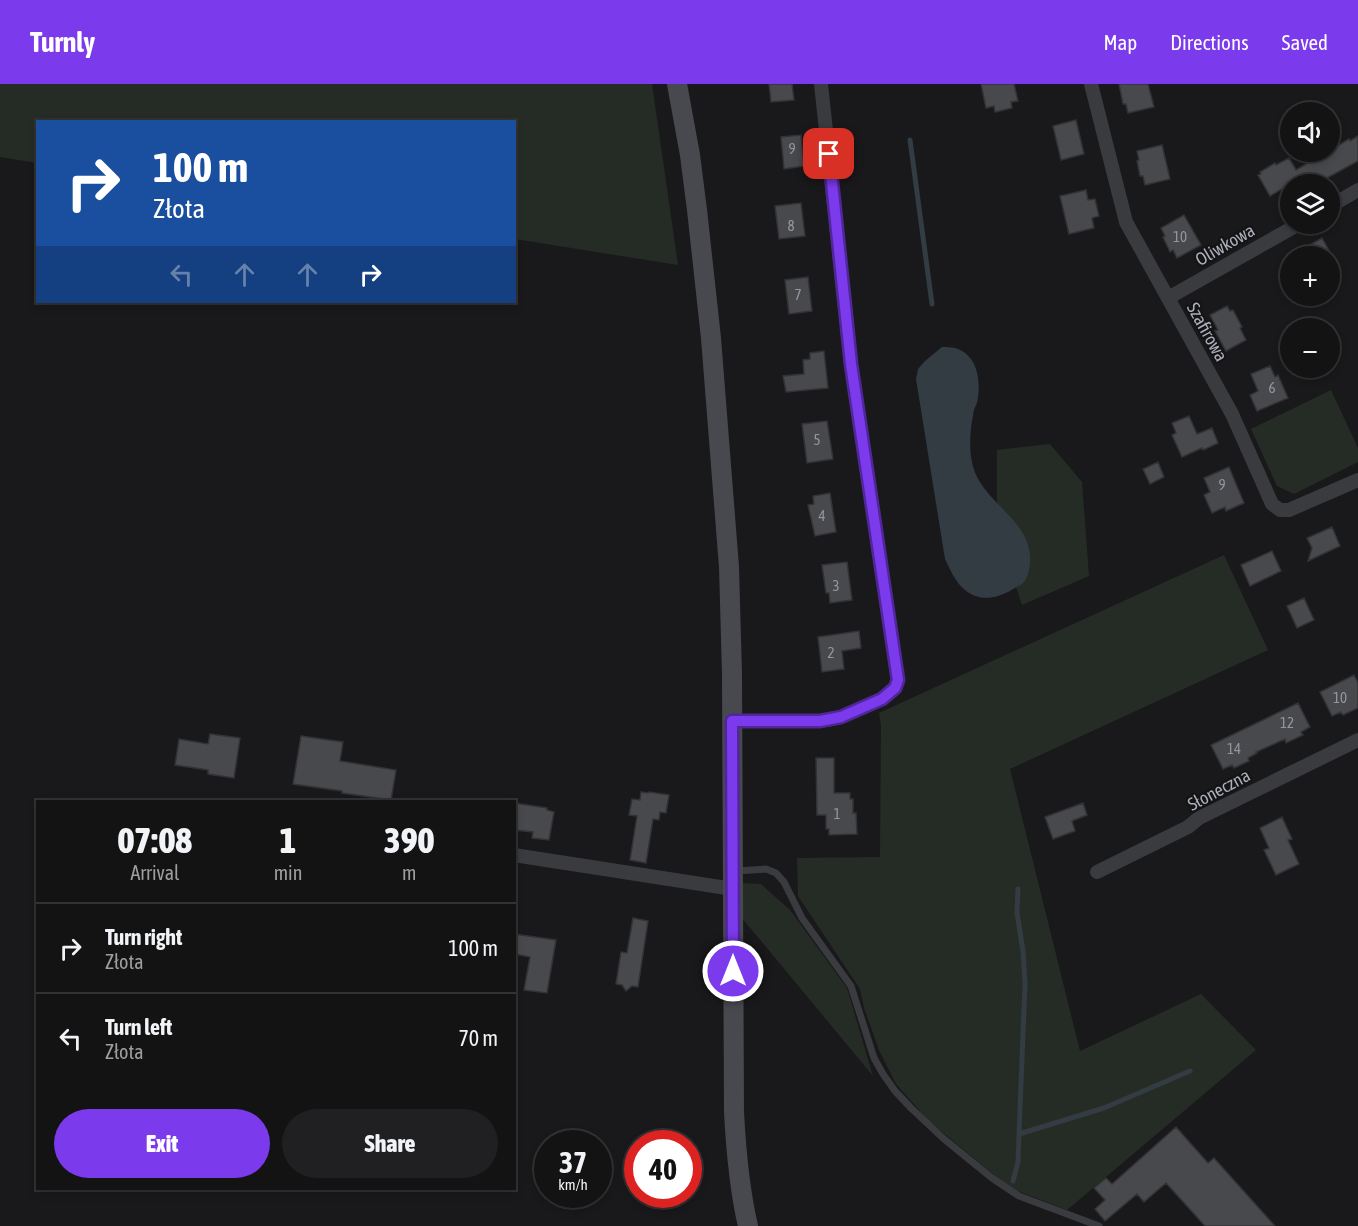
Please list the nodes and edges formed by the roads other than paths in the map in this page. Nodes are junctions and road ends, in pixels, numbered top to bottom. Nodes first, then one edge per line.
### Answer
1 (677, 84) edge
2 (821, 84) edge
3 (1091, 84) edge
4 (1358, 190) edge
5 (1340, 201) edge
6 (1281, 234) edge
7 (1168, 298) junction
8 (1358, 480) edge
9 (732, 721) junction
10 (1358, 740) edge
11 (516, 855) edge
12 (1097, 872) dead end
13 (733, 880) junction
14 (748, 1226) edge
15 (1099, 1226) edge

1 - 9 street
2 - 9 street
3 - 7 street, Szafirowa
4 - 5 street
6 - 7 street, Oliwkowa
7 - 8 street, Szafirowa
9 - 13 street
10 - 12 street, Słoneczna
11 - 13 street
13 - 14 street
13 - 15 lane

